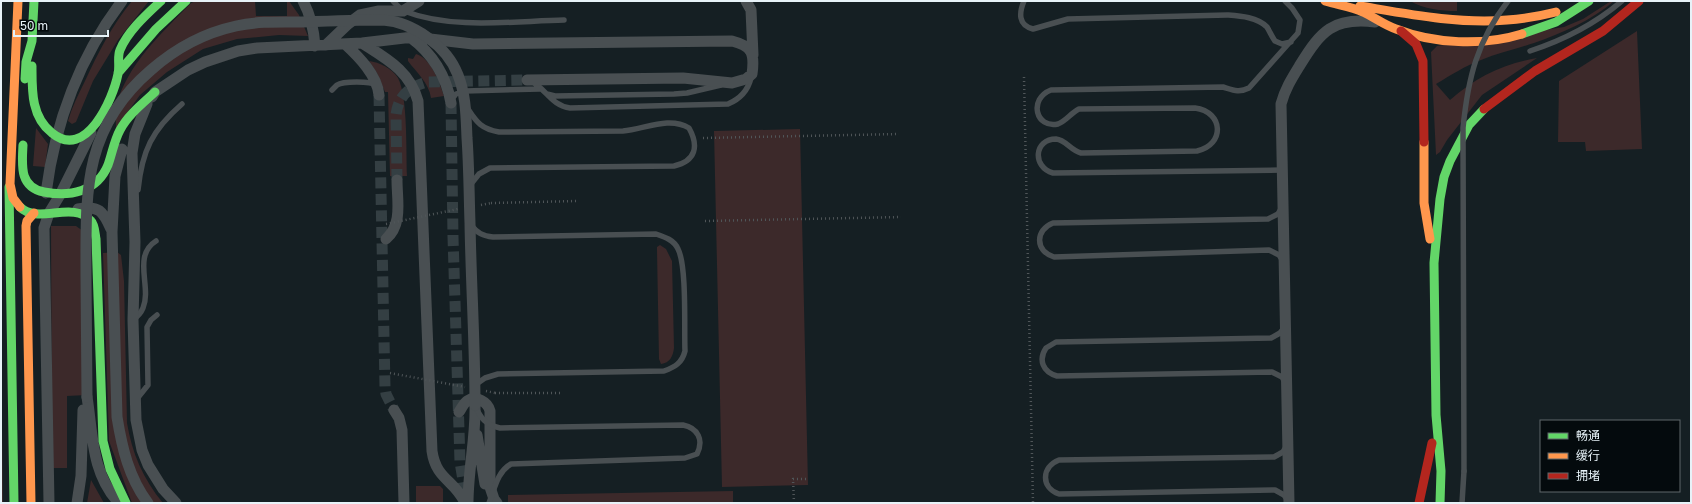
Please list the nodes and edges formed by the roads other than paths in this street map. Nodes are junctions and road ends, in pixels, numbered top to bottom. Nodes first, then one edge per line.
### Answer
1 (18, 1) edge
2 (34, 1) edge
3 (122, 1) edge
4 (161, 1) edge
5 (186, 1) edge
6 (303, 1) edge
7 (392, 1) edge
8 (419, 1) edge
9 (746, 1) edge
10 (1024, 1) edge
11 (1285, 1) edge
12 (1325, 1) edge
13 (1508, 1) edge
14 (1588, 1) edge
15 (1622, 1) edge
16 (1639, 1) edge
17 (1400, 10) junction
18 (403, 11) junction
19 (564, 20) dead end
20 (1381, 23) junction
21 (1407, 23) dead end
22 (1400, 31) junction
23 (1412, 31) junction
24 (410, 37) junction
25 (32, 41) junction
26 (1292, 42) junction
27 (362, 43) junction
28 (345, 44) junction
29 (326, 45) junction
30 (315, 46) junction
31 (1420, 51) junction
32 (1530, 51) dead end
33 (753, 55) junction
34 (118, 73) junction
35 (752, 74) junction
36 (527, 80) joint
37 (729, 83) junction
38 (332, 90) dead end
39 (379, 91) joint
40 (542, 91) junction
41 (156, 92) junction
42 (25, 100) dead end
43 (451, 102) joint
44 (147, 104) junction
45 (182, 104) dead end
46 (466, 105) junction
47 (96, 125) junction
48 (56, 137) junction
49 (24, 138) dead end
50 (1282, 170) junction
51 (103, 175) junction
52 (396, 180) tunnel mouth
53 (10, 184) junction
54 (470, 186) junction
55 (46, 193) junction
56 (60, 195) junction
57 (1283, 204) junction
58 (112, 207) junction
59 (34, 213) junction
60 (49, 213) junction
61 (62, 213) junction
62 (134, 220) junction
63 (470, 223) junction
64 (112, 232) junction
65 (386, 239) dead end
66 (156, 241) dead end
67 (1434, 263) junction
68 (1284, 264) junction
69 (157, 315) dead end
70 (133, 320) junction
71 (1285, 324) junction
72 (1287, 386) junction
73 (476, 388) junction
74 (87, 397) junction
75 (134, 401) junction
76 (475, 405) junction
77 (394, 410) tunnel mouth
78 (459, 412) dead end
79 (1436, 415) junction
80 (476, 423) junction
81 (1288, 442) junction
82 (175, 502) edge
83 (14, 503) edge
84 (31, 503) edge
85 (49, 503) edge
86 (77, 503) edge
87 (119, 503) edge
88 (126, 503) edge
89 (148, 503) edge
90 (404, 503) edge
91 (466, 503) edge
92 (488, 503) edge
93 (497, 503) edge
94 (1289, 503) edge
95 (1419, 503) edge
96 (1440, 503) edge
97 (1462, 503) edge

1 - 53 main road
2 - 25 main road
3 - 48 street
4 - 34 main road
5 - 34 main road
6 - 30 street
7 - 18 lane
8 - 18 street
9 - 33 street
10 - 26 lane
11 - 26 lane
12 - 17 main road
12 - 20 main road
13 - 97 lane, bridge
14 - 17 main road
14 - 23 main road
15 - 32 lane
16 - 67 main road
17 - 21 lane
18 - 19 lane
18 - 29 street
20 - 22 main road
20 - 50 street
22 - 23 main road
22 - 31 main road
23 - 31 lane
24 - 27 street
24 - 33 street
24 - 43 street
25 - 42 main road
25 - 48 main road
26 - 50 lane
27 - 28 street
27 - 91 street
28 - 29 street
28 - 39 street
29 - 30 street
30 - 41 street
31 - 67 main road
33 - 35 street
34 - 47 main road
35 - 37 street
35 - 40 lane
36 - 37 street
36 - 40 lane
37 - 40 lane
38 - 39 lane
40 - 43 lane
41 - 44 street
41 - 51 main road
44 - 58 street
44 - 62 street
45 - 62 lane
46 - 54 street, bridge
46 - 54 lane, bridge
46 - 74 street, bridge
47 - 48 main road
47 - 56 street
48 - 55 street
49 - 55 main road
50 - 57 street
51 - 56 main road
51 - 58 street
52 - 65 street
53 - 59 main road
53 - 83 main road
54 - 63 street, bridge
55 - 56 main road
56 - 60 street
57 - 68 street
57 - 68 lane
58 - 64 street
59 - 60 main road
59 - 84 main road
60 - 61 main road
60 - 85 street
61 - 64 street
61 - 88 main road
62 - 70 street
63 - 73 street, bridge
63 - 73 lane
64 - 89 street
66 - 70 lane
67 - 79 main road
68 - 71 street
69 - 75 lane
70 - 75 street
71 - 72 street
71 - 72 lane
72 - 81 street
73 - 76 street, bridge
74 - 86 street
74 - 87 street
75 - 82 street
76 - 80 street
76 - 92 lane, bridge
77 - 90 street
78 - 93 street
79 - 95 main road
79 - 96 main road
80 - 91 street
80 - 92 street
81 - 94 street
81 - 94 lane

